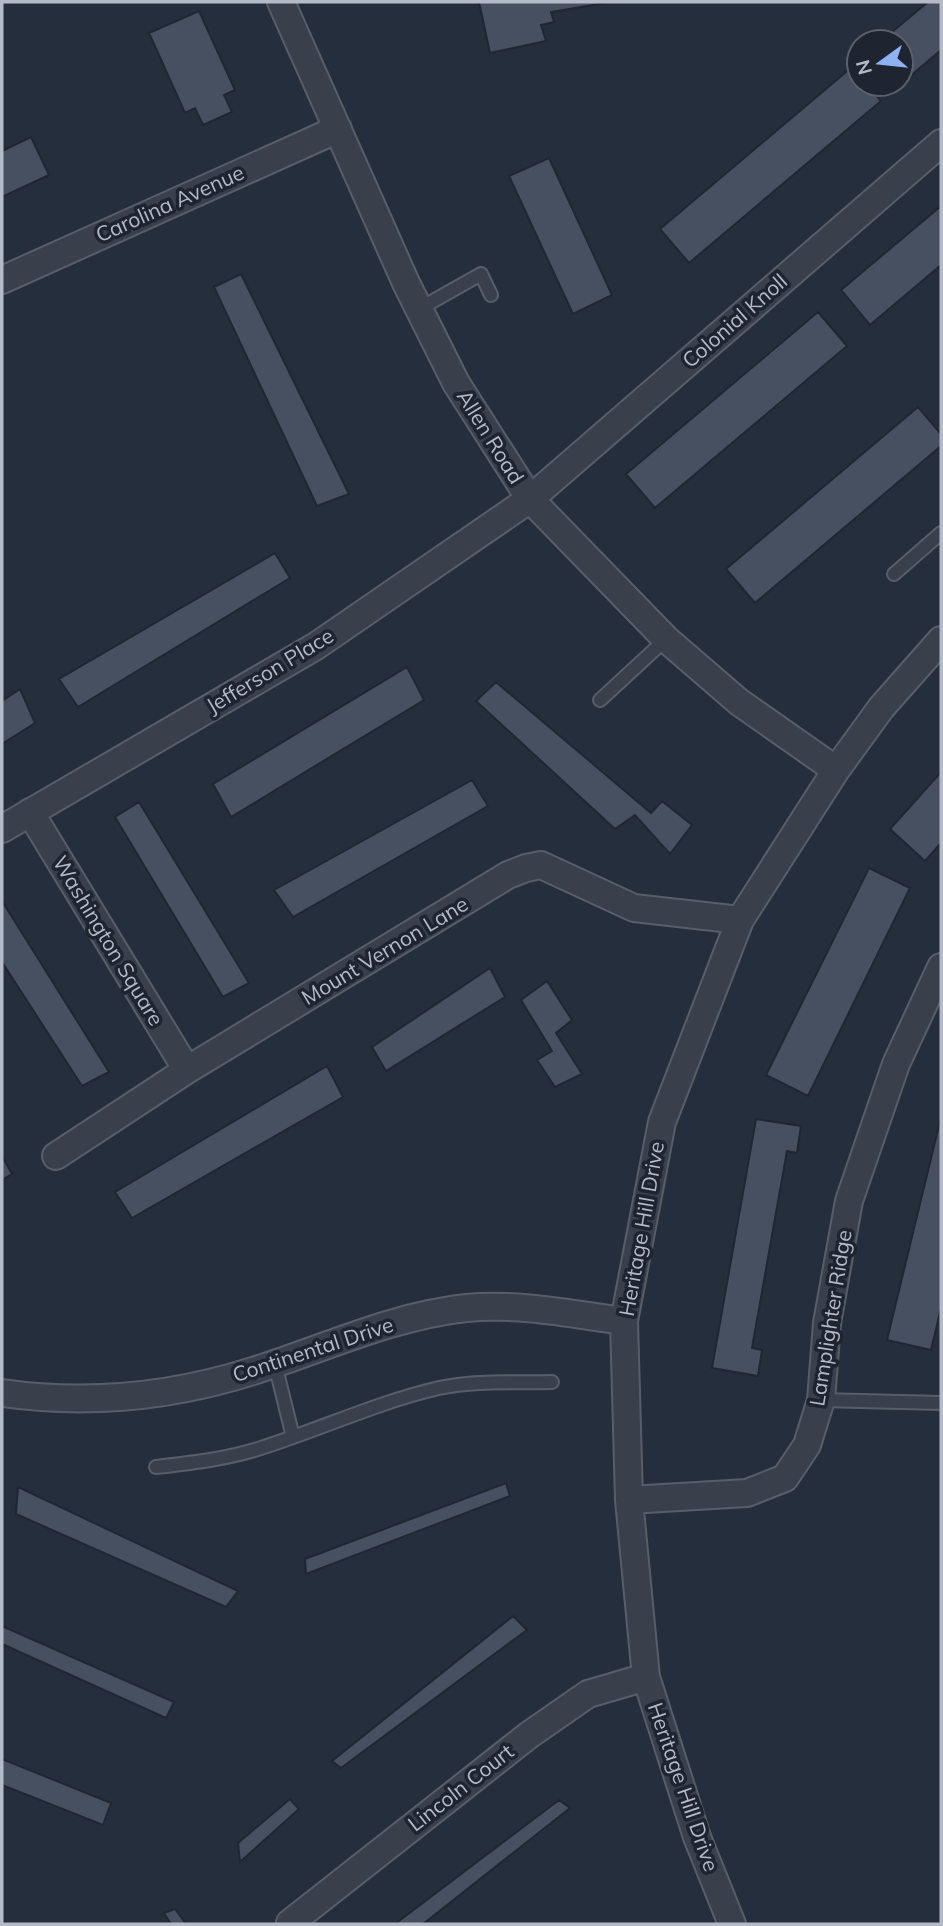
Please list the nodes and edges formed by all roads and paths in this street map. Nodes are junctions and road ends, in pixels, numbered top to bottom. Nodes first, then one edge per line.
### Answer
1 (281, 2) edge
2 (338, 128) junction
3 (941, 143) edge
4 (2, 281) edge
5 (491, 295) dead end
6 (419, 309) junction
7 (530, 499) junction
8 (941, 534) edge
9 (894, 574) dead end
10 (666, 639) junction
11 (941, 640) edge
12 (600, 699) dead end
13 (836, 770) junction
14 (30, 812) junction
15 (2, 828) edge
16 (740, 920) junction
17 (941, 967) edge
18 (187, 1070) junction
19 (56, 1156) dead end
20 (624, 1321) junction
21 (275, 1364) junction
22 (552, 1382) dead end
23 (2, 1393) edge
24 (821, 1400) junction
25 (941, 1403) edge
26 (293, 1437) junction
27 (156, 1467) dead end
28 (629, 1500) junction
29 (646, 1677) junction
30 (290, 1923) edge
31 (732, 1924) edge

1 - 2 street, Allen Road
2 - 4 street, Carolina Avenue
2 - 6 street, Allen Road
3 - 7 street, Colonial Knoll
5 - 6 lane
6 - 7 street, Allen Road
7 - 10 street, Allen Road
7 - 14 street, Jefferson Place
8 - 9 lane
10 - 12 lane
10 - 13 street, Allen Road
11 - 13 street, Heritage Hill Drive
13 - 16 street, Heritage Hill Drive
14 - 15 street, Jefferson Place
14 - 18 street, Washington Square
16 - 18 street, Mount Vernon Lane
16 - 20 street, Heritage Hill Drive
17 - 24 street, Lamplighter Ridge
18 - 19 street, Mount Vernon Lane
20 - 21 street, Continental Drive
20 - 28 street, Heritage Hill Drive
21 - 23 street, Continental Drive
21 - 26 lane
22 - 26 lane
24 - 25 lane
24 - 28 street, Lamplighter Ridge
26 - 27 lane
28 - 29 street, Heritage Hill Drive
29 - 30 street, Lincoln Court
29 - 31 street, Heritage Hill Drive

